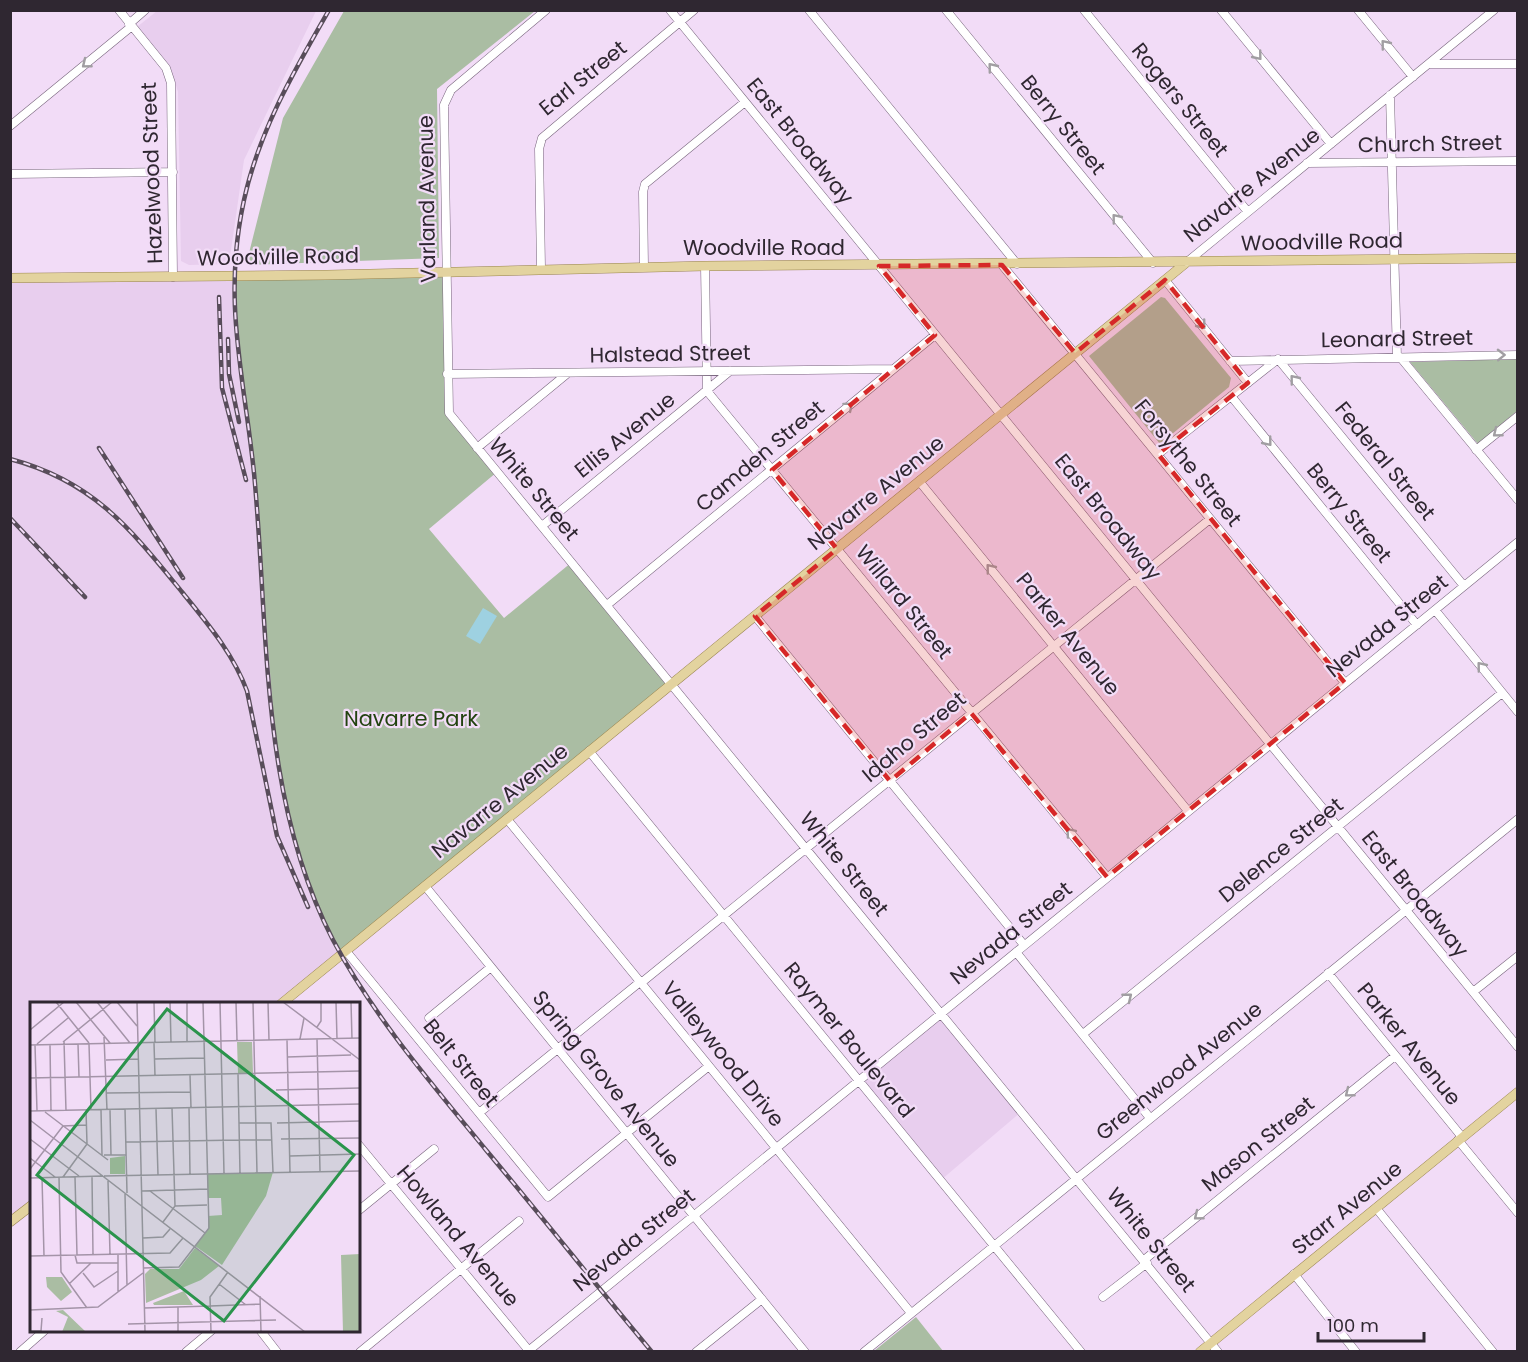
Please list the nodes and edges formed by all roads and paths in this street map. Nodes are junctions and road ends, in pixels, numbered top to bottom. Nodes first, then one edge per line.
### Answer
1 (119, 10) edge
2 (145, 10) edge
3 (546, 10) edge
4 (670, 10) edge
5 (694, 10) edge
6 (809, 10) edge
7 (946, 10) edge
8 (1084, 10) edge
9 (1221, 10) edge
10 (1358, 10) edge
11 (1494, 10) edge
12 (680, 23) junction
13 (131, 25) junction
14 (1429, 64) junction
15 (1518, 64) edge
16 (1413, 77) junction
17 (1390, 95) junction
18 (745, 102) junction
19 (10, 126) edge
20 (1331, 144) junction
21 (1518, 161) edge
22 (1307, 163) junction
23 (1393, 163) junction
24 (173, 172) junction
25 (10, 174) edge
26 (1248, 212) junction
27 (1518, 258) edge
28 (1394, 259) junction
29 (1186, 262) junction
30 (1153, 263) junction
31 (1017, 264) junction
32 (1002, 265) junction
33 (705, 266) junction
34 (879, 266) junction
35 (644, 267) junction
36 (541, 268) junction
37 (445, 271) junction
38 (173, 277) junction
39 (10, 278) edge
40 (1165, 280) junction
41 (935, 335) junction
42 (1076, 353) junction
43 (1518, 355) edge
44 (1398, 357) junction
45 (1278, 359) junction
46 (1230, 361) junction
47 (893, 369) junction
48 (706, 371) junction
49 (730, 371) junction
50 (568, 373) junction
51 (447, 374) junction
52 (1248, 383) junction
53 (706, 391) junction
54 (1231, 396) junction
55 (447, 397) joint
56 (1000, 415) junction
57 (1518, 416) edge
58 (477, 448) junction
59 (1476, 450) junction
60 (1158, 454) junction
61 (772, 470) junction
62 (919, 481) junction
63 (1518, 500) edge
64 (1210, 519) junction
65 (542, 526) junction
66 (1516, 545) edge
67 (837, 549) junction
68 (1135, 579) junction
69 (1464, 586) junction
70 (607, 605) junction
71 (1435, 610) junction
72 (755, 616) junction
73 (1417, 625) junction
74 (1054, 645) junction
75 (672, 683) junction
76 (1345, 683) junction
77 (1502, 693) junction
78 (1518, 712) edge
79 (971, 713) junction
80 (1270, 744) junction
81 (589, 751) junction
82 (890, 781) junction
83 (1188, 811) junction
84 (507, 819) junction
85 (1518, 819) edge
86 (1337, 827) junction
87 (808, 848) junction
88 (1107, 878) junction
89 (425, 886) junction
90 (1406, 910) junction
91 (725, 916) junction
92 (1024, 945) junction
93 (346, 951) junction
94 (1016, 952) junction
95 (1518, 956) edge
96 (491, 967) junction
97 (1328, 973) junction
98 (641, 982) junction
99 (1473, 992) junction
100 (283, 1002) edge
101 (942, 1012) junction
102 (429, 1018) dead end
103 (1083, 1034) junction
104 (1518, 1047) edge
105 (558, 1049) junction
106 (1395, 1056) junction
107 (708, 1066) junction
108 (859, 1080) junction
109 (1518, 1092) edge
110 (479, 1113) junction
111 (1150, 1118) junction
112 (627, 1133) junction
113 (1460, 1139) junction
114 (360, 1146) edge
115 (776, 1148) junction
116 (434, 1149) dead end
117 (1076, 1178) junction
118 (392, 1184) junction
119 (30, 1206) edge
120 (1376, 1208) junction
121 (360, 1209) edge
122 (1518, 1214) edge
123 (694, 1215) junction
124 (10, 1221) edge
125 (519, 1221) dead end
126 (994, 1245) junction
127 (1145, 1261) junction
128 (462, 1268) junction
129 (1294, 1274) junction
130 (1103, 1297) dead end
131 (762, 1299) junction
132 (911, 1313) junction
133 (43, 1332) edge
134 (210, 1332) edge
135 (262, 1332) edge
136 (1211, 1342) junction
137 (529, 1351) edge
138 (20, 1352) edge
139 (186, 1352) edge
140 (277, 1352) edge
141 (360, 1352) edge
142 (696, 1352) edge
143 (805, 1352) edge
144 (864, 1352) edge
145 (1081, 1352) edge
146 (1200, 1352) edge
147 (1218, 1352) edge
148 (1356, 1352) edge
149 (1493, 1352) edge

1 - 13 street
2 - 13 street
3 - 37 street, Varland Avenue
4 - 12 street, East Broadway
5 - 12 street, Earl Street
6 - 31 street
30 -> 7 street, Berry Street
8 - 26 street, Rogers Street
9 -> 20 street
16 -> 10 street
11 - 14 street, Navarre Avenue
12 - 18 street, East Broadway
12 - 36 street, Earl Street
13 -> 19 street
13 - 24 street, Hazelwood Street
14 - 15 street
14 - 16 street, Navarre Avenue
16 - 17 street, Navarre Avenue
17 - 20 street, Navarre Avenue
17 - 23 street
18 - 34 street, East Broadway
18 - 35 street
20 - 22 street, Navarre Avenue
21 - 23 street, Church Street
22 - 23 street, Church Street
22 - 26 street, Navarre Avenue
23 - 28 street
24 - 25 street
24 - 38 street, Hazelwood Street
26 - 29 street, Navarre Avenue
27 - 28 main road, Woodville Road
28 - 29 main road, Woodville Road
28 - 44 street
29 - 30 main road, Woodville Road
29 - 40 main road, Navarre Avenue
30 - 31 main road, Woodville Road
31 - 32 main road, Woodville Road
32 - 34 main road, Woodville Road
32 - 42 street, Forsythe Street
33 - 34 main road, Woodville Road
33 - 35 main road, Woodville Road
33 - 48 street
34 - 41 street, East Broadway
35 - 36 main road, Woodville Road
36 - 37 main road, Woodville Road
37 - 38 main road, Woodville Road
37 - 51 street, Varland Avenue
38 - 39 main road, Woodville Road
40 - 42 main road, Navarre Avenue
40 -> 46 street
41 - 47 street, Camden Street
41 - 56 street, East Broadway
42 - 56 main road, Navarre Avenue
42 - 60 street, Forsythe Street
44 -> 43 street, Leonard Street
44 - 45 street, Leonard Street
44 - 59 street
45 - 46 street, Leonard Street
45 - 52 street
69 -> 45 street, Federal Street
46 - 52 street
47 - 49 street, Halstead Street
61 -> 47 street, Camden Street
48 - 49 street, Halstead Street
48 - 50 street, Halstead Street
48 - 53 street
49 - 53 street, Ellis Avenue
50 - 51 street, Halstead Street
50 - 58 street
51 - 55 street, Varland Avenue
52 - 54 street
53 - 61 street, Willard Street
53 - 65 street, Ellis Avenue
54 - 60 street
54 -> 73 street, Berry Street
55 - 58 street, White Street
56 - 62 main road, Navarre Avenue
56 - 68 street, East Broadway
57 -> 59 street
58 - 65 street, White Street
59 - 63 street
60 - 64 street, Forsythe Street
61 - 67 street, Willard Street
61 - 70 street, Camden Street
62 - 67 main road, Navarre Avenue
74 -> 62 street, Parker Avenue
64 - 68 street, Idaho Street
64 - 76 street, Forsythe Street
65 - 70 street, White Street
66 - 69 street, Nevada Street
67 - 72 main road, Navarre Avenue
67 - 79 street, Willard Street
68 - 74 street, Idaho Street
68 - 80 street, East Broadway
69 - 71 street, Nevada Street
70 - 75 street, White Street
71 - 73 street, Nevada Street
77 -> 71 street
72 - 75 main road, Navarre Avenue
72 - 82 street
73 - 76 street, Nevada Street
74 - 79 street, Idaho Street
74 - 83 street, Parker Avenue
75 - 81 main road, Navarre Avenue
75 - 87 street, White Street
76 - 80 street, Nevada Street
77 - 78 street
77 - 86 street, Delence Street
79 - 82 street, Idaho Street
88 -> 79 street, Willard Street
80 - 83 street, Nevada Street
80 - 86 street, East Broadway
81 - 84 main road, Navarre Avenue
81 - 91 street, Raymer Boulevard
82 - 87 street, Idaho Street
82 - 92 street
83 - 88 street, Nevada Street
84 - 89 main road, Navarre Avenue
84 - 98 street, Valleywood Drive
85 - 90 street, Greenwood Avenue
86 - 90 street, East Broadway
103 -> 86 street, Delence Street
87 - 91 street, Idaho Street
87 - 101 street, White Street
88 - 92 street, Nevada Street
89 - 93 main road, Navarre Avenue
89 - 96 street, Spring Grove Avenue
90 - 97 street, Greenwood Avenue
90 - 99 street, East Broadway
91 - 98 street, Idaho Street
91 - 108 street, Raymer Boulevard
92 - 94 street, Nevada Street
93 - 100 main road, Navarre Avenue
93 - 110 street, Belt Street
94 - 101 street, Nevada Street
94 - 103 street
95 - 99 street
96 - 102 street
96 - 105 street, Spring Grove Avenue
97 - 106 street, Parker Avenue
97 - 111 street, Greenwood Avenue
98 - 105 street, Idaho Street
98 - 107 street, Valleywood Drive
99 - 104 street, East Broadway
101 - 108 street, Nevada Street
101 - 117 street, White Street
103 - 111 street
105 - 110 street, Idaho Street
105 - 112 street, Spring Grove Avenue
106 - 113 street, Parker Avenue
106 -> 127 street, Mason Street
107 - 112 street
107 - 115 street, Valleywood Drive
108 - 115 street, Nevada Street
108 - 126 street, Raymer Boulevard
109 - 113 main road, Starr Avenue
110 - 112 street, Belt Street
111 - 117 street, Greenwood Avenue
112 - 123 street, Spring Grove Avenue
113 - 120 main road, Starr Avenue
113 - 122 street, Parker Avenue
114 - 118 street, Howland Avenue
115 - 123 street, Nevada Street
115 - 132 street, Valleywood Drive
116 - 118 street
117 - 126 street, Greenwood Avenue
117 - 127 street, White Street
118 - 121 street
118 - 128 street, Howland Avenue
119 - 124 main road
120 - 129 main road, Starr Avenue
120 - 149 street
123 - 131 street, Spring Grove Avenue
123 - 137 street, Nevada Street
125 - 128 street
126 - 132 street, Greenwood Avenue
126 - 145 street, Raymer Boulevard
127 - 130 street, Mason Street
127 - 136 street, White Street
128 - 137 street, Howland Avenue
128 - 141 street
129 - 136 main road, Starr Avenue
129 - 148 street
131 - 142 street
131 - 143 street, Spring Grove Avenue
132 - 144 street, Greenwood Avenue
133 - 138 street
134 - 139 street
135 - 140 street
136 - 146 main road, Starr Avenue
136 - 147 street, White Street

